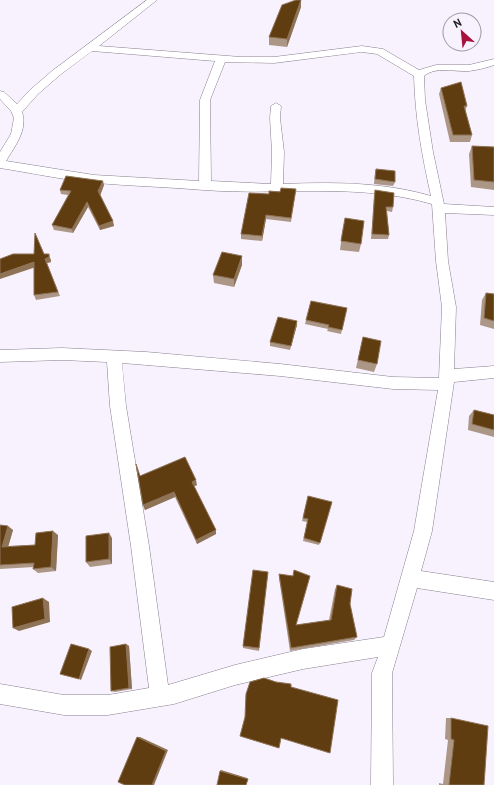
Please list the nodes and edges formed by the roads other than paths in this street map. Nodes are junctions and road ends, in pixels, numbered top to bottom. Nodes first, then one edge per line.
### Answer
1 (153, 0) edge
2 (91, 48) junction
3 (221, 59) junction
4 (494, 62) edge
5 (419, 75) junction
6 (0, 94) edge
7 (276, 106) dead end
8 (17, 111) junction
9 (0, 136) edge
10 (16, 138) junction
11 (0, 161) edge
12 (0, 164) edge
13 (205, 186) junction
14 (277, 188) junction
15 (438, 205) junction
16 (494, 211) edge
17 (0, 356) edge
18 (114, 357) junction
19 (494, 372) edge
20 (446, 380) junction
21 (411, 578) junction
22 (494, 591) edge
23 (391, 645) junction
24 (0, 694) edge
25 (160, 696) junction
26 (382, 785) edge

1 - 2 street
2 - 3 street
2 - 8 street
3 - 5 street
3 - 13 street
4 - 5 street
5 - 15 street
6 - 8 street
7 - 14 street
8 - 10 street
9 - 10 street
10 - 11 street
12 - 13 street
13 - 14 street
14 - 15 street
15 - 16 street
15 - 20 street
17 - 18 street
18 - 20 street
18 - 25 street
19 - 20 street
20 - 21 street
21 - 22 street
21 - 23 street
23 - 25 street
23 - 26 street
24 - 25 street

